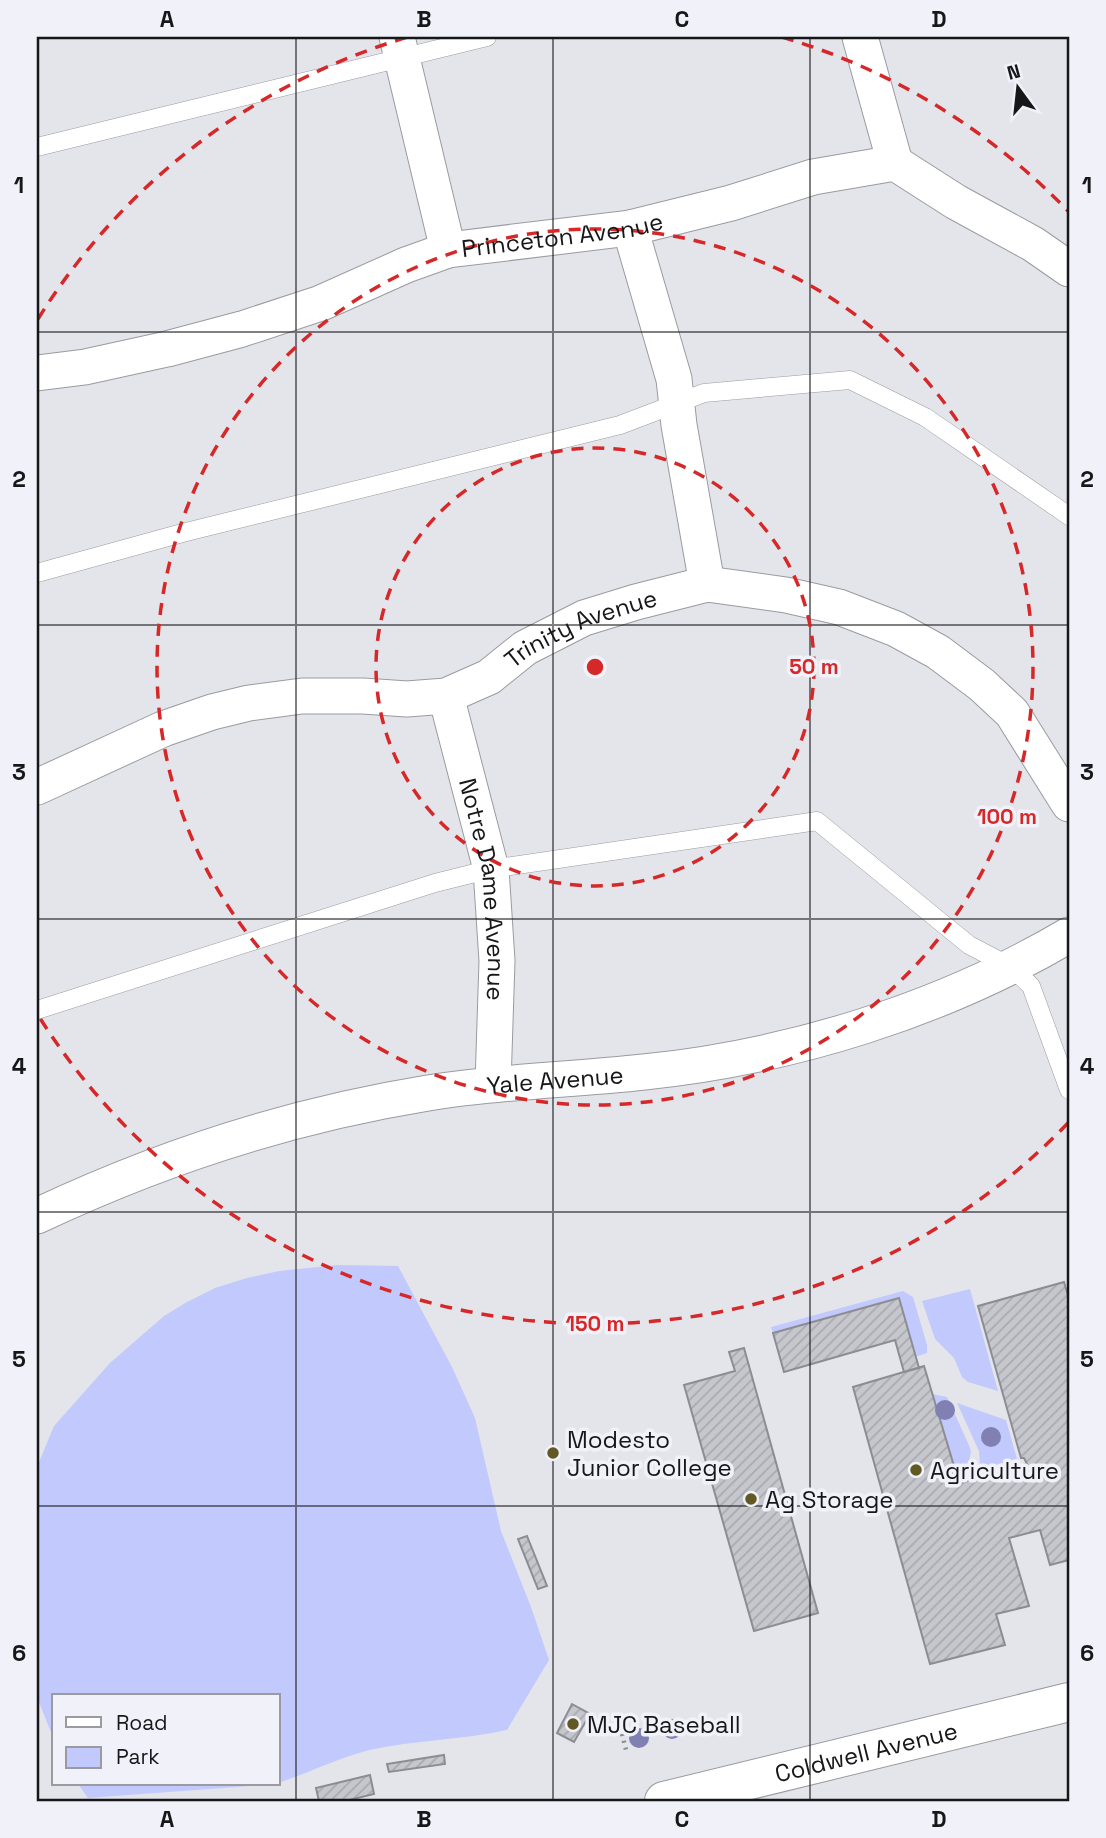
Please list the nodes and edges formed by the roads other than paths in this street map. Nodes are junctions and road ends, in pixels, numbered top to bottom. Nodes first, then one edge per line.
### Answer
1 (486, 37) edge
2 (860, 37) edge
3 (400, 47) edge
4 (37, 147) edge
5 (895, 163) junction
6 (630, 228) junction
7 (448, 250) junction
8 (1069, 269) edge
9 (37, 373) edge
10 (676, 404) junction
11 (1069, 516) edge
12 (37, 573) edge
13 (707, 584) junction
14 (446, 696) junction
15 (37, 787) edge
16 (1069, 804) edge
17 (491, 869) junction
18 (1069, 935) edge
19 (1011, 967) junction
20 (37, 1010) edge
21 (493, 1084) junction
22 (1069, 1090) edge
23 (37, 1216) edge
24 (1069, 1702) edge
25 (664, 1801) edge

1 - 3 lane
2 - 5 street
3 - 4 lane
3 - 7 street
5 - 6 street, Princeton Avenue
5 - 8 street
6 - 7 street, Princeton Avenue
6 - 10 street
7 - 9 street, Princeton Avenue
10 - 11 lane
10 - 12 lane
10 - 13 street
13 - 14 street, Trinity Avenue
13 - 16 street, Trinity Avenue
14 - 15 street, Trinity Avenue
14 - 17 street, Notre Dame Avenue
17 - 19 lane
17 - 20 lane
17 - 21 street, Notre Dame Avenue
18 - 19 street, Yale Avenue
19 - 21 street, Yale Avenue
19 - 22 lane
21 - 23 street, Yale Avenue
24 - 25 street, Coldwell Avenue

